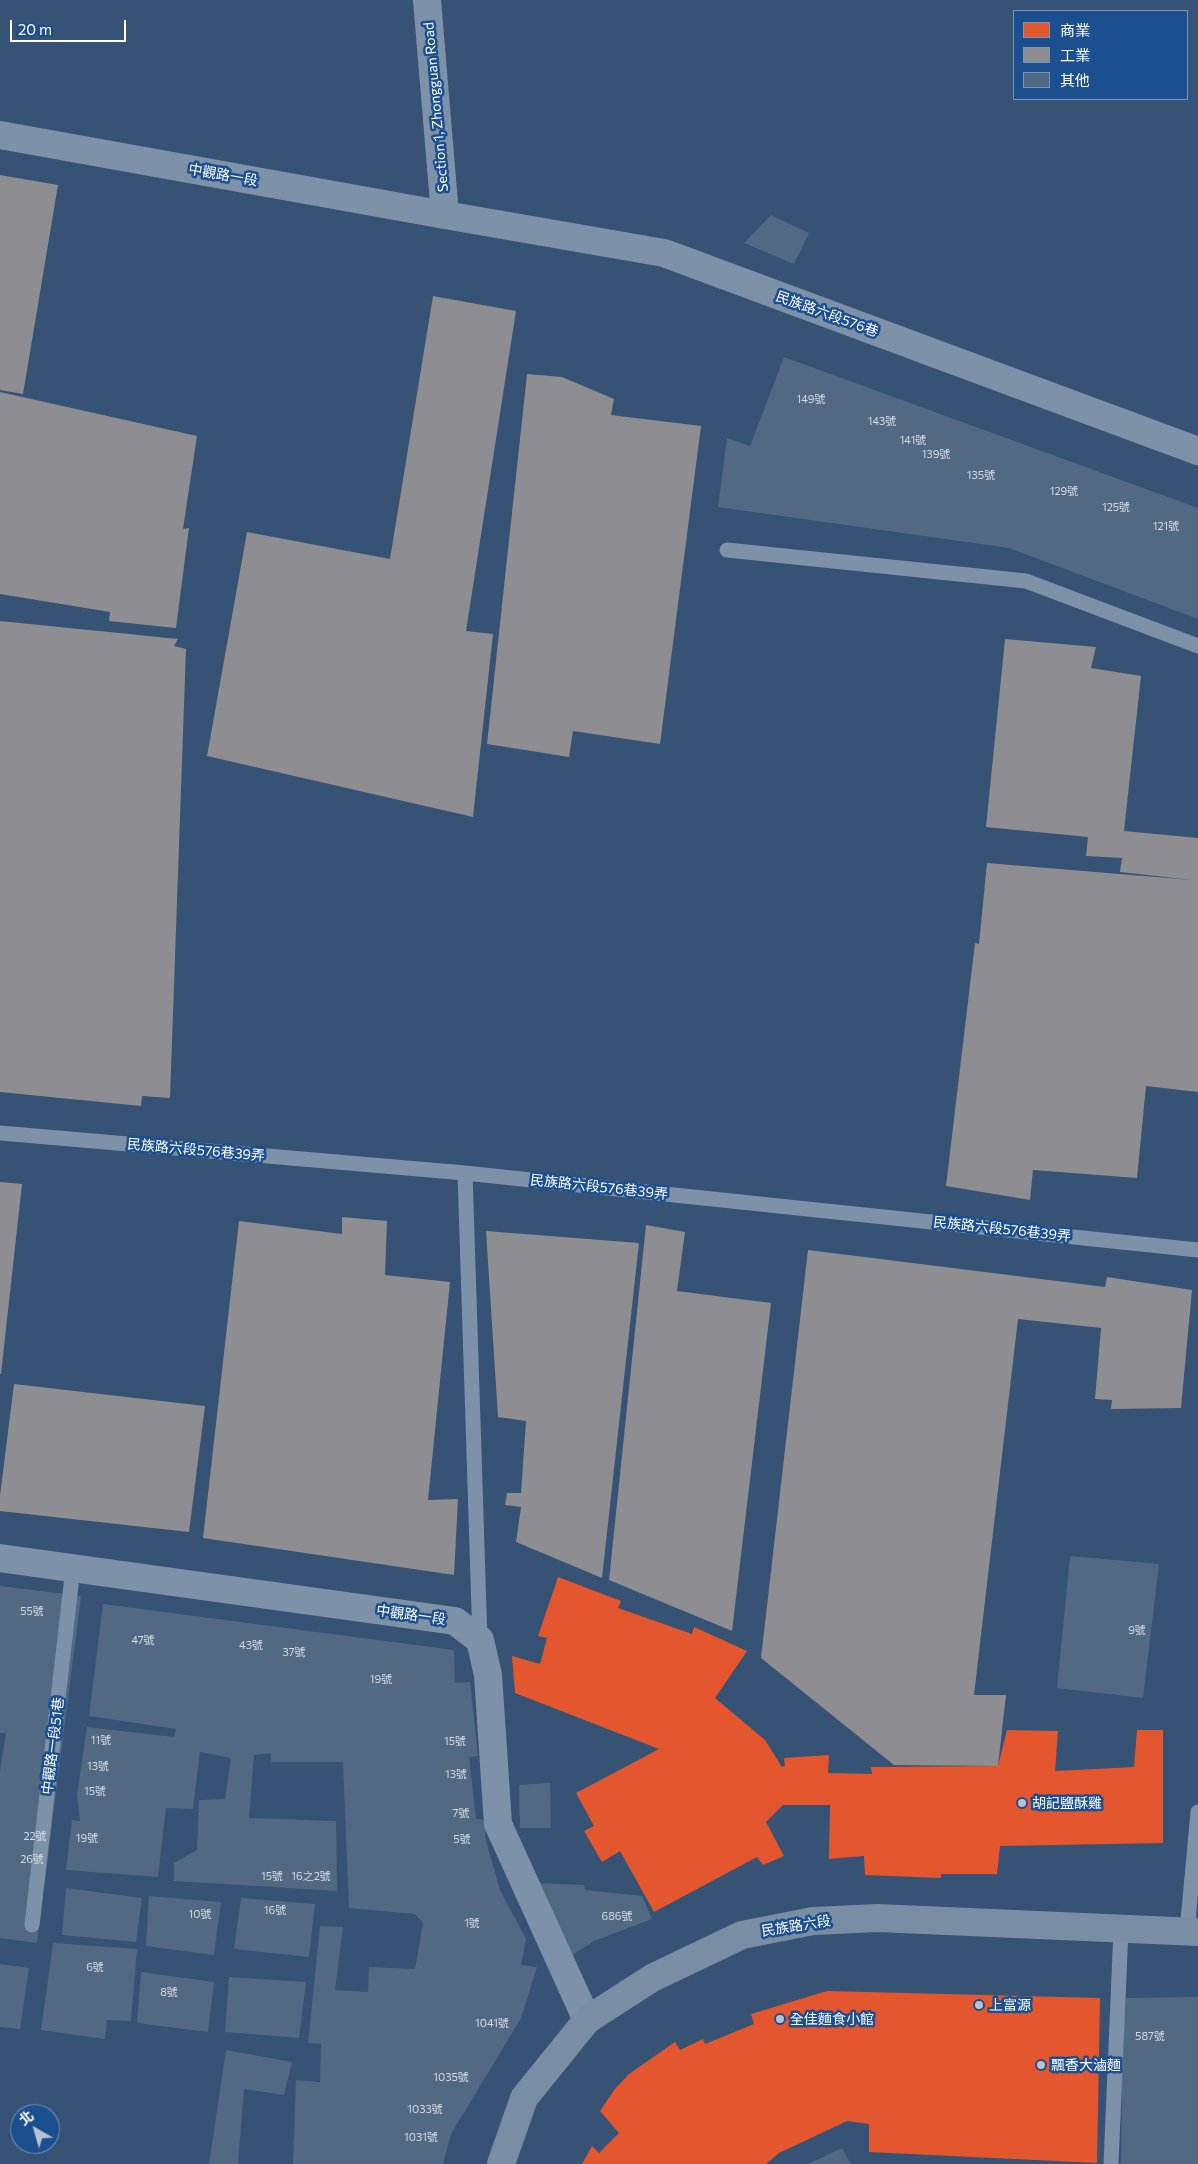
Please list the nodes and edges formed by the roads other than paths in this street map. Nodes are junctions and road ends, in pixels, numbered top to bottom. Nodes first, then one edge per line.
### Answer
1 (427, 0) edge
2 (0, 135) edge
3 (445, 215) junction
4 (1198, 451) edge
5 (726, 550) dead end
6 (1198, 646) edge
7 (0, 1133) edge
8 (465, 1173) junction
9 (1198, 1250) edge
10 (0, 1558) edge
11 (73, 1568) junction
12 (480, 1640) junction
13 (1198, 1812) edge
14 (32, 1925) dead end
15 (1121, 1929) junction
16 (1192, 1932) edge
17 (587, 2020) junction
18 (501, 2164) edge
19 (1111, 2164) edge

1 - 3 street, Section 1, Zhongguan Road
2 - 3 street, 中觀路一段
3 - 4 street, 民族路六段576巷
5 - 6 lane
7 - 8 lane, 民族路六段576巷39弄
8 - 9 lane, 民族路六段576巷39弄
8 - 12 lane
10 - 11 street, 中觀路一段
11 - 12 street, 中觀路一段
11 - 14 lane, 中觀路一段51巷
12 - 17 street
13 - 16 lane
15 - 16 main road, 民族路六段
15 - 17 main road, 民族路六段
15 - 19 lane
17 - 18 main road, 民族路六段

